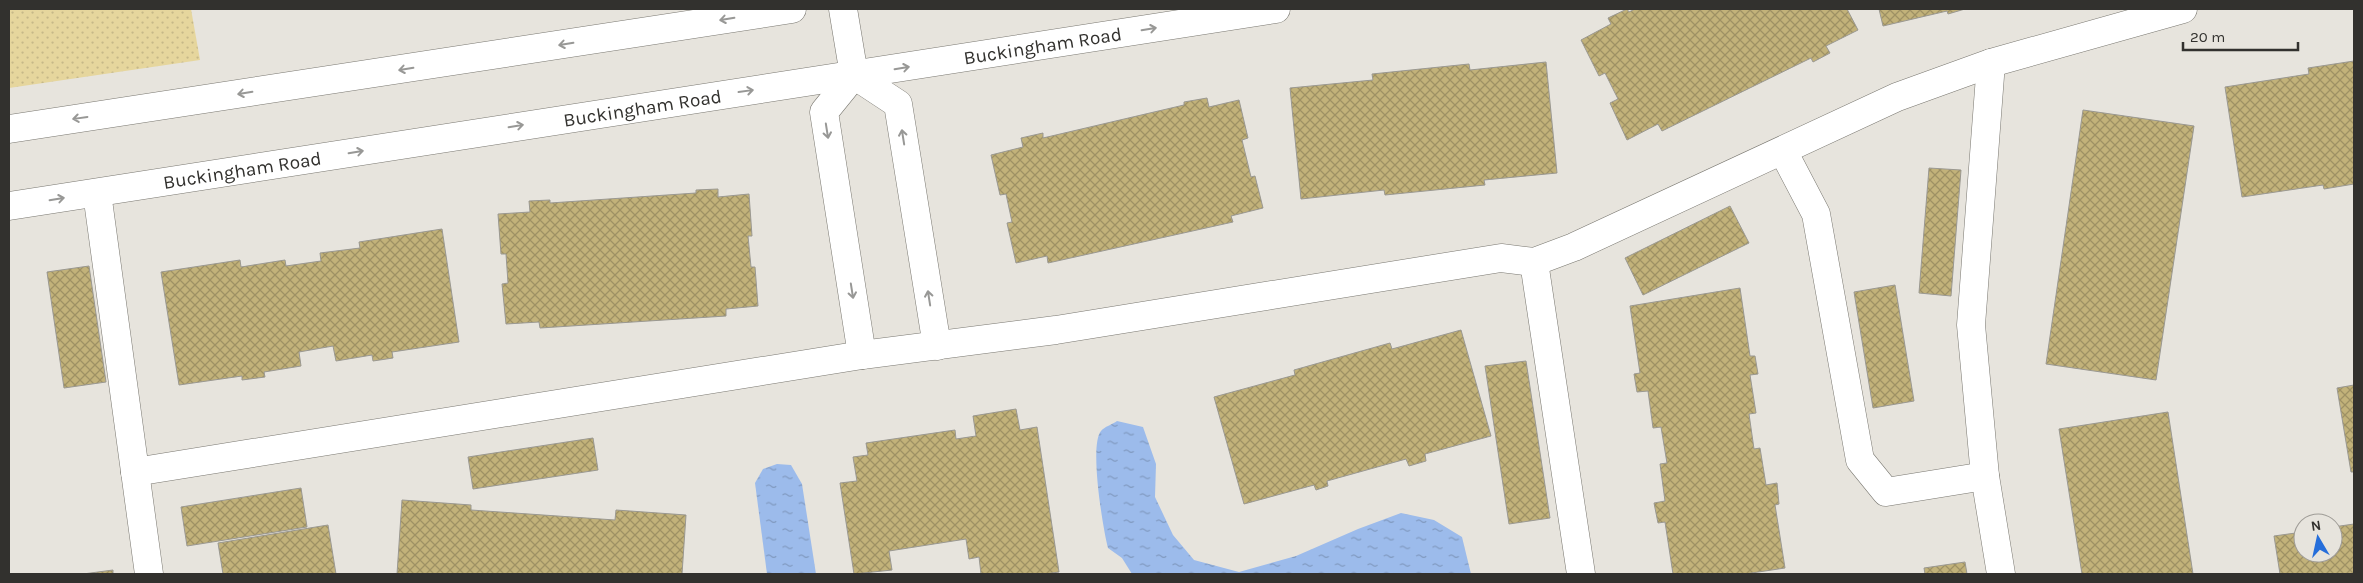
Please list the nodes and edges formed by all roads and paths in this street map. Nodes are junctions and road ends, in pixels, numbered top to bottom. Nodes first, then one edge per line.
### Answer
1 (792, 9) edge
2 (843, 9) edge
3 (1276, 9) edge
4 (2183, 9) edge
5 (1991, 63) junction
6 (854, 75) junction
7 (9, 129) edge
8 (1783, 151) junction
9 (97, 193) junction
10 (9, 206) edge
11 (1534, 262) junction
12 (937, 346) junction
13 (862, 354) junction
14 (136, 472) junction
15 (1984, 476) junction
16 (149, 574) edge
17 (1581, 574) edge
18 (2001, 574) edge

1 -> 7 street
2 - 6 street
6 -> 3 street, Buckingham Road
4 - 5 street
5 - 8 street
5 - 15 street
9 -> 6 street, Buckingham Road
12 -> 6 street
6 -> 13 street
8 - 11 street
8 - 15 street
10 -> 9 street, Buckingham Road
9 - 14 street
11 - 12 street
11 - 17 street
12 - 13 street
13 - 14 street
14 - 16 street
15 - 18 street

